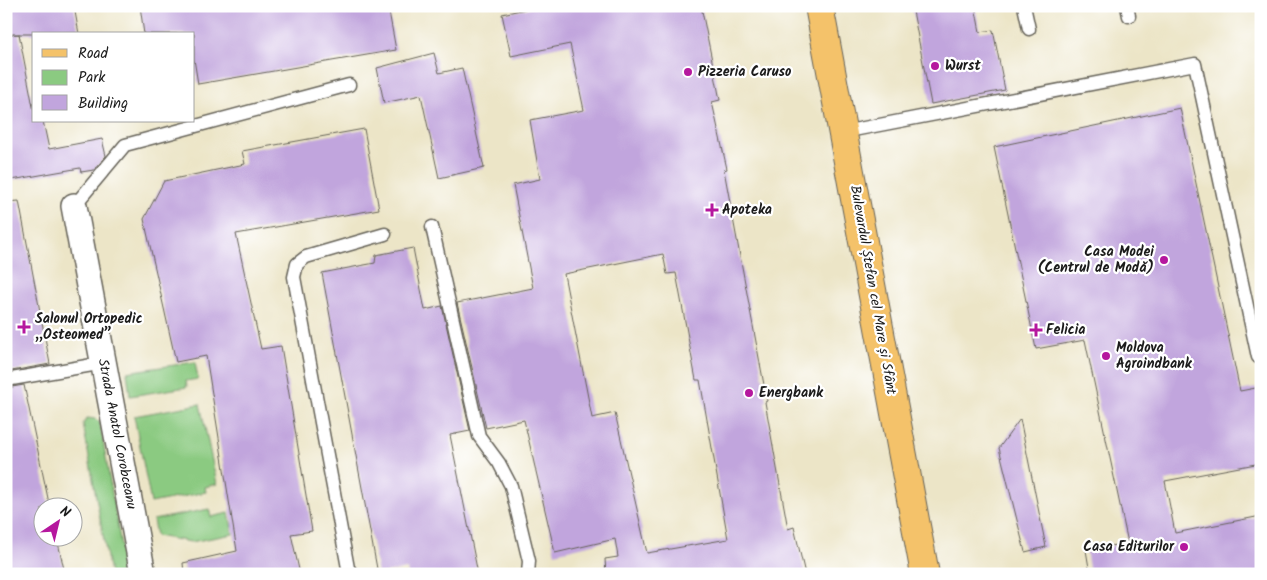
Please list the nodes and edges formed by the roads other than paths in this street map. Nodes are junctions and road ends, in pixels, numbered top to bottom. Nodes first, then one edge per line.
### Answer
1 (819, 6) edge
2 (1024, 6) edge
3 (1029, 29) dead end
4 (349, 85) dead end
5 (844, 132) junction
6 (74, 206) joint
7 (432, 227) dead end
8 (385, 234) dead end
9 (1258, 357) dead end
10 (104, 363) junction
11 (6, 380) edge
12 (143, 574) edge
13 (352, 574) edge
14 (528, 574) edge
15 (925, 574) edge

1 - 5 main road, Bulevardul Ștefan cel Mare și Sfânt
2 - 3 lane
4 - 6 lane
5 - 9 lane
5 - 15 main road, Bulevardul Ștefan cel Mare și Sfânt
6 - 10 street, Strada Anatol Corobceanu
7 - 14 lane
8 - 13 lane
10 - 11 lane
10 - 12 street, Strada Anatol Corobceanu

